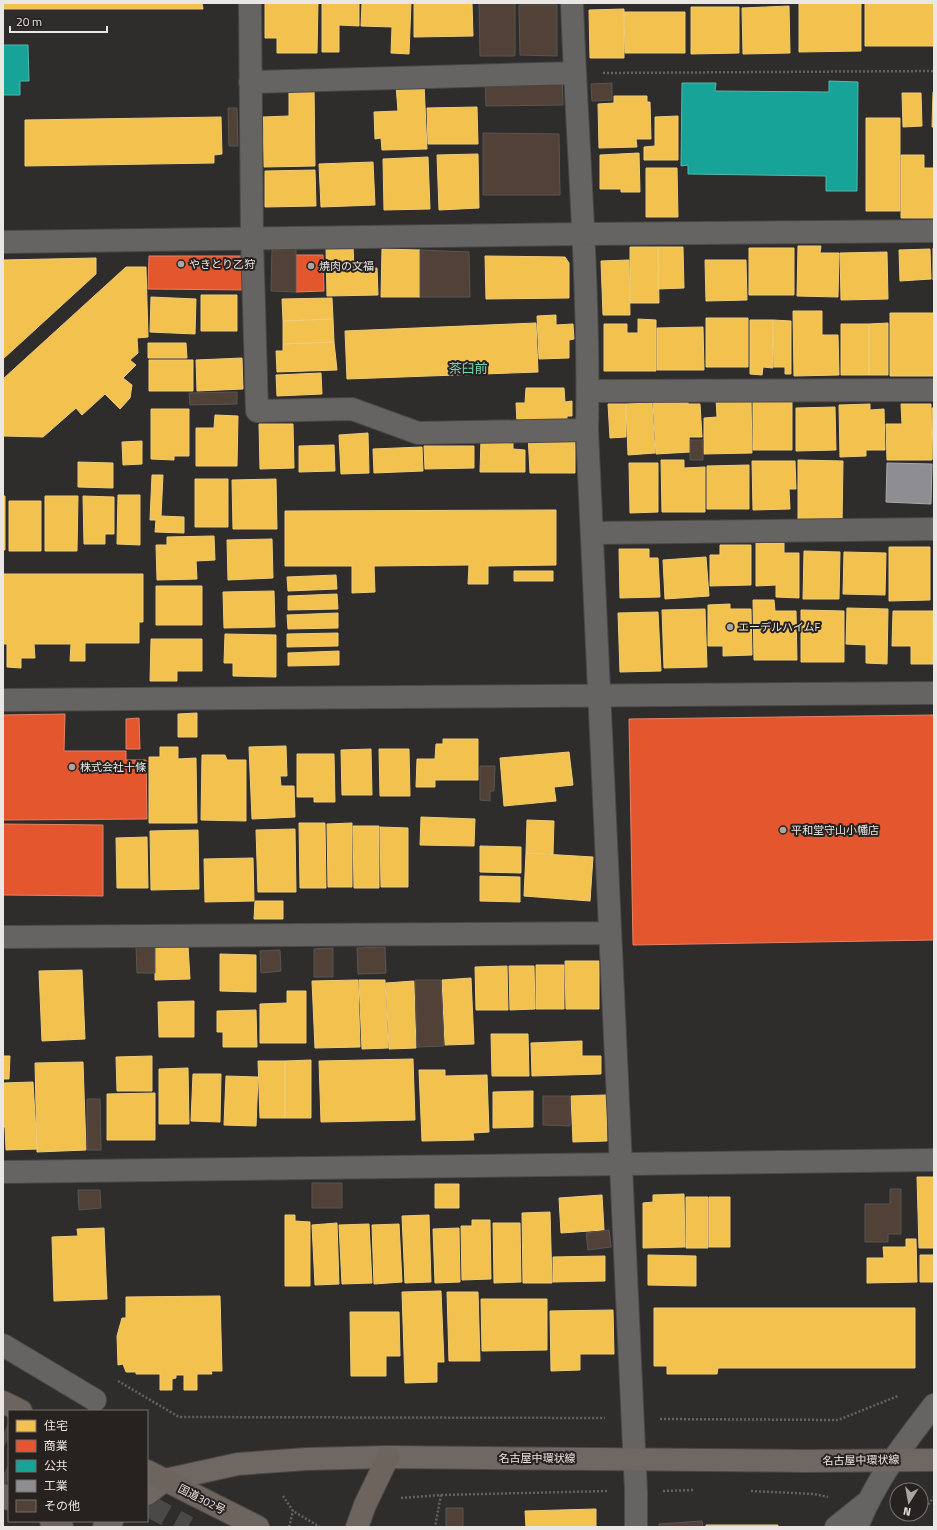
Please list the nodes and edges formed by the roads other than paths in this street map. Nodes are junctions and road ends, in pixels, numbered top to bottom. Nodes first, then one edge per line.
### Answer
1 (250, 3) edge
2 (572, 3) edge
3 (574, 73) junction
4 (250, 82) junction
5 (934, 231) edge
6 (582, 234) junction
7 (252, 238) junction
8 (3, 242) edge
9 (934, 390) edge
10 (588, 391) junction
11 (587, 430) junction
12 (934, 529) edge
13 (592, 533) junction
14 (934, 693) edge
15 (600, 694) junction
16 (3, 700) edge
17 (610, 933) junction
18 (3, 937) edge
19 (934, 1160) edge
20 (620, 1165) junction
21 (3, 1172) edge
22 (3, 1345) edge
23 (95, 1400) dead end
24 (3, 1402) edge
25 (934, 1405) edge
26 (19, 1410) edge
27 (388, 1457) junction
28 (634, 1459) junction
29 (892, 1459) junction
30 (934, 1460) edge
31 (156, 1476) edge
32 (148, 1492) edge
33 (867, 1502) junction
34 (53, 1522) edge
35 (62, 1527) edge
36 (258, 1527) edge
37 (357, 1527) edge
38 (636, 1527) edge
39 (836, 1527) edge
40 (857, 1527) edge
41 (867, 1527) edge

1 - 4 street
2 - 3 street
3 - 4 street
3 - 6 street
4 - 7 street
5 - 6 street
6 - 7 street
6 - 10 street
7 - 8 street
7 - 11 street
9 - 10 street
10 - 11 street
11 - 13 street
12 - 13 street
13 - 15 street
14 - 15 street
15 - 16 street
15 - 17 street
17 - 18 street
17 - 20 street
19 - 20 street
20 - 21 street
20 - 28 street
22 - 23 street
24 - 26 highway
25 - 29 street
27 - 28 main road, 名古屋中環状線
27 - 31 main road, 名古屋中環状線
27 - 37 highway
28 - 29 main road, 名古屋中環状線
28 - 38 street
29 - 30 main road, 名古屋中環状線
29 - 33 street
31 - 32 main road, 名古屋中環状線
31 - 36 highway, 国道302号
33 - 39 street
33 - 40 street
33 - 41 street
34 - 35 highway

